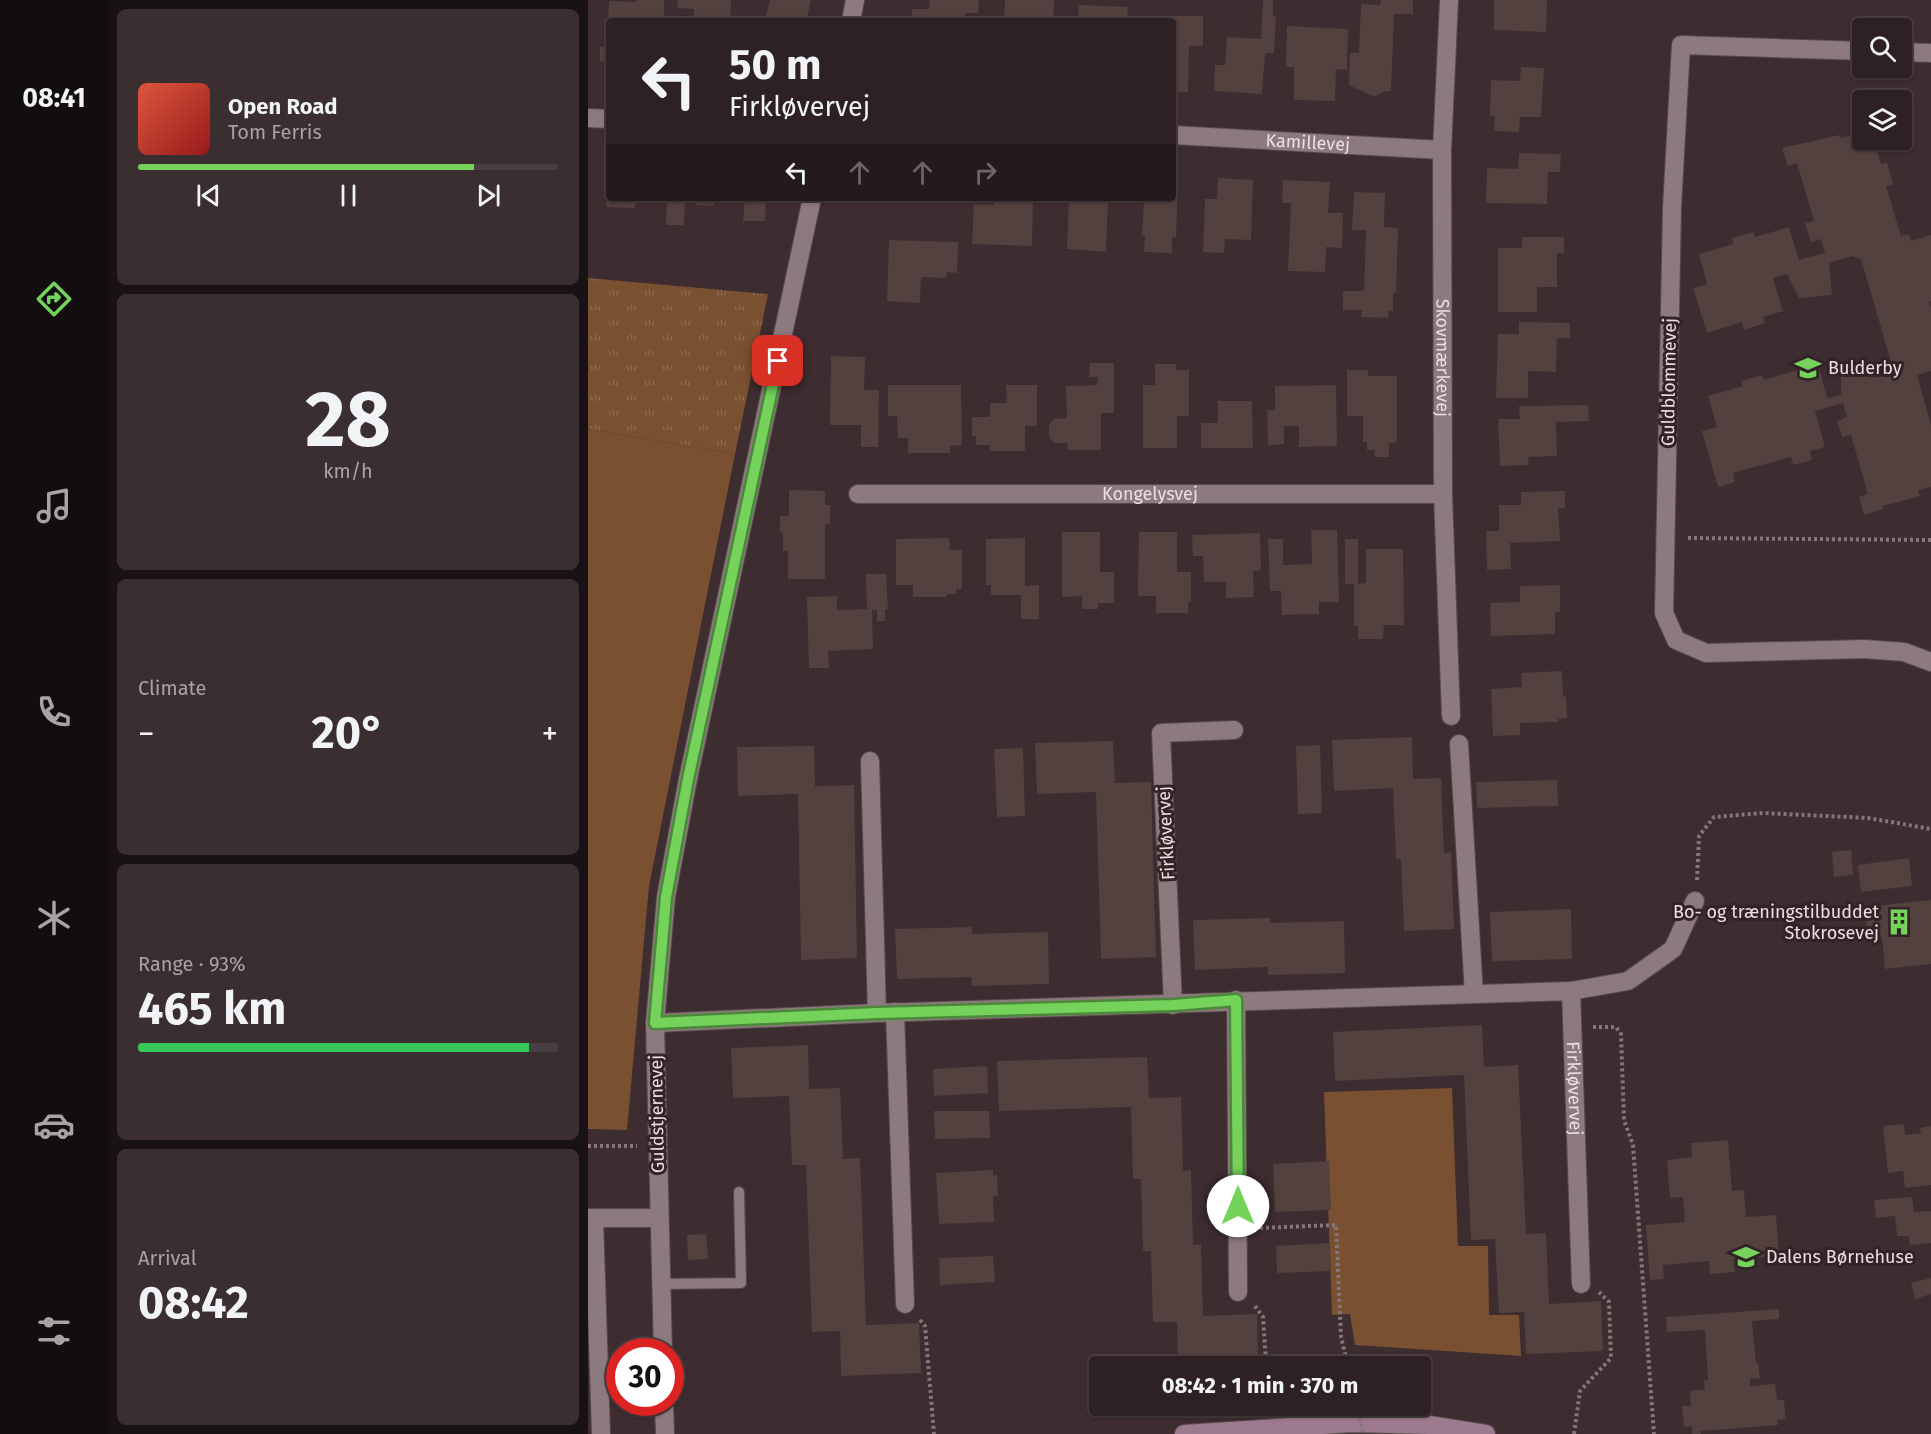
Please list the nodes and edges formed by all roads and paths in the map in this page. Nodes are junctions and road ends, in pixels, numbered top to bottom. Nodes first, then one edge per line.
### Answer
1 (855, 0) edge
2 (1449, 0) edge
3 (852, 18) edge
4 (1852, 51) edge
5 (1912, 52) edge
6 (1931, 53) edge
7 (588, 118) edge
8 (606, 118) edge
9 (1176, 135) edge
10 (1442, 150) junction
11 (811, 201) edge
12 (858, 494) dead end
13 (1443, 494) junction
14 (1666, 537) junction
15 (1931, 540) edge
16 (1931, 662) edge
17 (1451, 716) dead end
18 (1234, 730) dead end
19 (1459, 744) dead end
20 (870, 761) dead end
21 (1931, 829) edge
22 (1695, 901) joint
23 (1571, 991) junction
24 (1474, 994) junction
25 (1236, 1000) junction
26 (1173, 1005) junction
27 (896, 1012) junction
28 (877, 1013) junction
29 (655, 1023) junction
30 (1572, 1028) junction
31 (658, 1145) junction
32 (588, 1146) edge
33 (739, 1192) dead end
34 (591, 1218) edge
35 (659, 1218) junction
36 (1238, 1229) junction
37 (661, 1284) junction
38 (1581, 1284) joint
39 (1239, 1292) joint
40 (905, 1304) joint
41 (663, 1338) edge
42 (1266, 1356) edge
43 (1346, 1356) edge
44 (664, 1416) edge
45 (1359, 1416) edge
46 (601, 1434) edge
47 (665, 1434) edge
48 (934, 1434) edge
49 (1184, 1434) edge
50 (1363, 1434) edge
51 (1486, 1434) edge
52 (1574, 1434) edge
53 (1654, 1434) edge

1 - 3 street
2 - 10 street, Skovmærkevej
4 - 14 street, Guldblommevej
5 - 6 street
7 - 8 street
9 - 10 street, Kamillevej
10 - 13 street, Skovmærkevej
11 - 29 street, Guldstjernevej
12 - 13 street, Kongelysvej
13 - 17 street, Skovmærkevej
14 - 15 path
14 - 16 street, Guldblommevej
18 - 26 street, Firkløvervej
19 - 24 street
20 - 28 street
21 - 22 path
22 - 23 street
23 - 24 street
23 - 30 street, Firkløvervej
24 - 25 street
25 - 26 street
25 - 36 street
26 - 27 street
27 - 28 street
27 - 40 street
28 - 29 street
29 - 31 street, Guldstjernevej
30 - 38 street, Firkløvervej
30 - 53 path
31 - 32 path
31 - 35 street, Guldstjernevej
33 - 37 lane
34 - 35 street
34 - 46 street
35 - 37 street, Guldstjernevej
36 - 39 street
36 - 43 path
37 - 41 street, Guldstjernevej
38 - 52 path
39 - 42 path
40 - 48 path
44 - 47 street
45 - 50 path, bridge
49 - 51 street

